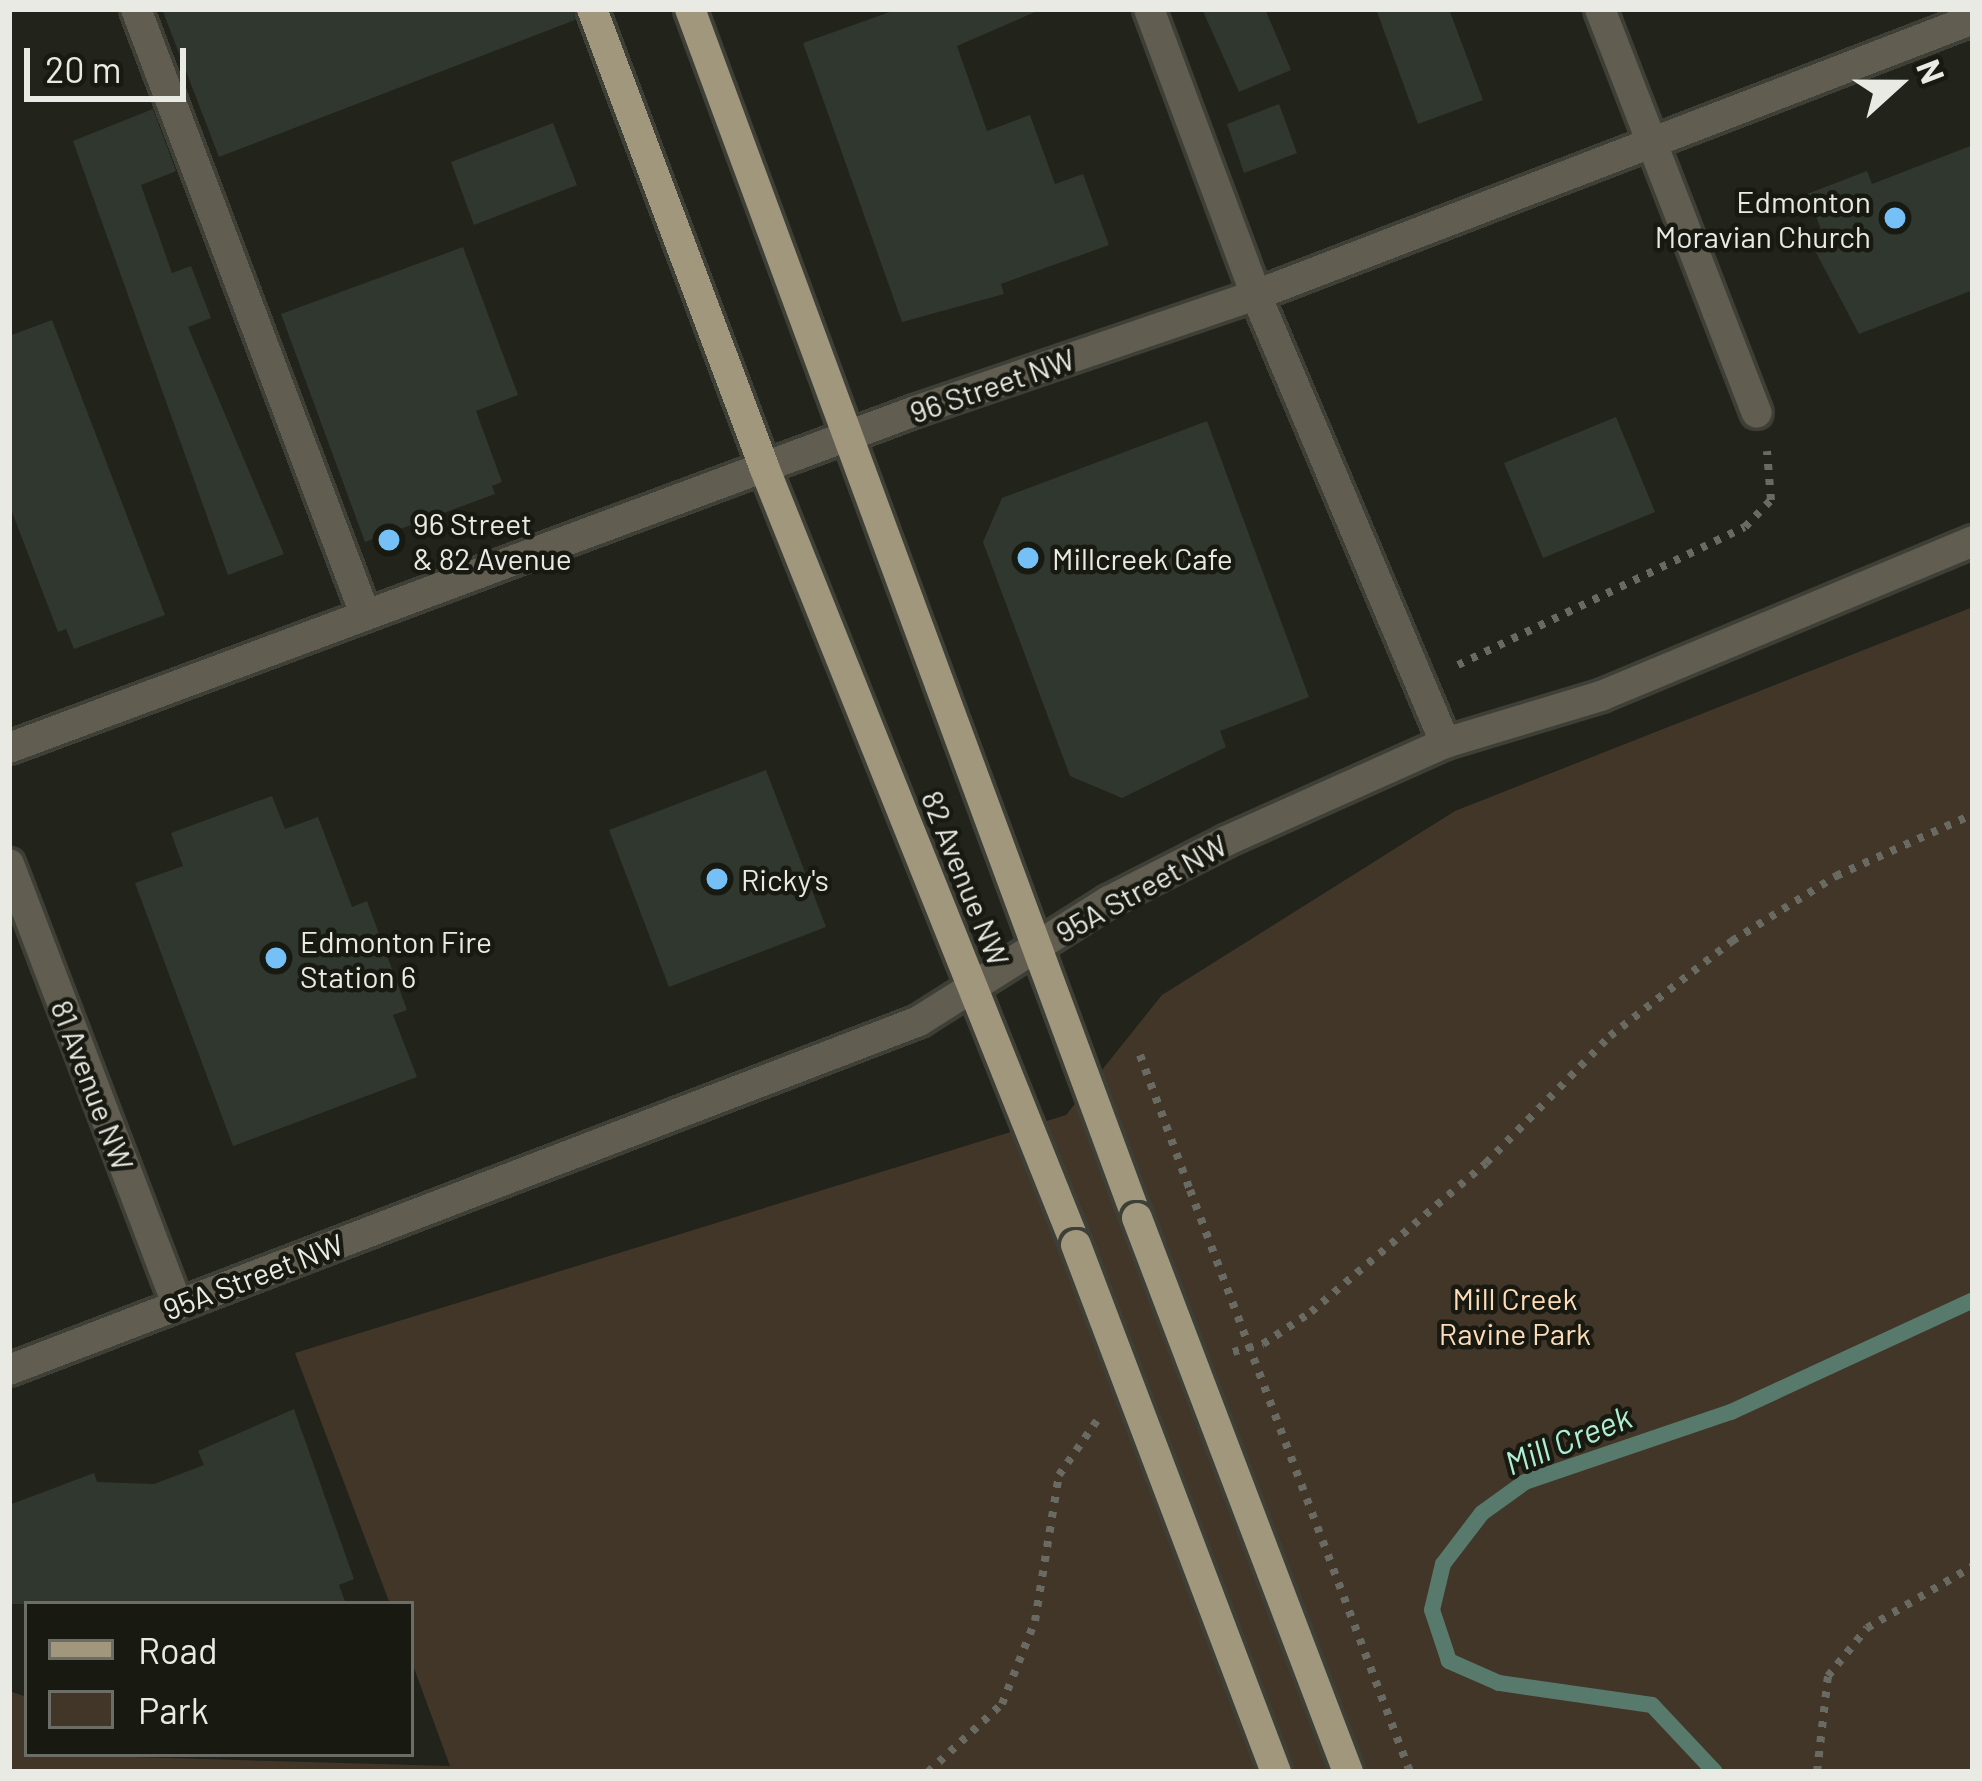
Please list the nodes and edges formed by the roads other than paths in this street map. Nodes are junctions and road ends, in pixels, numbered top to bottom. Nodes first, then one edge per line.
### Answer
1 (136, 9) edge
2 (592, 9) edge
3 (690, 9) edge
4 (1149, 9) edge
5 (1600, 9) edge
6 (1973, 19) edge
7 (1648, 139) junction
8 (1256, 295) junction
9 (1756, 412) road end
10 (852, 435) junction
11 (764, 467) junction
12 (1959, 547) edge
13 (365, 614) junction
14 (1445, 743) junction
15 (9, 748) edge
16 (9, 864) edge
17 (1038, 945) junction
18 (971, 988) junction
19 (178, 1305) junction
20 (9, 1370) edge
21 (1276, 1772) edge
22 (1348, 1772) edge

1 - 13 street
2 - 11 main road, 82 Avenue NW
3 - 10 main road, 82 Avenue NW
4 - 8 street
5 - 7 street
6 - 7 street, 96 Street NW
7 - 8 street, 96 Street NW
7 - 9 street
8 - 10 street, 96 Street NW
8 - 14 street
10 - 11 street, 96 Street NW
10 - 17 main road, 82 Avenue NW
11 - 13 street, 96 Street NW
11 - 18 main road, 82 Avenue NW
12 - 14 street, 95A Street NW
13 - 15 street, 96 Street NW
14 - 17 street, 95A Street NW
16 - 19 street, 81 Avenue NW
17 - 18 street, 95A Street NW
17 - 22 main road, 82 Avenue NW, bridge
18 - 19 street, 95A Street NW
18 - 21 main road, 82 Avenue NW, bridge
19 - 20 street, 95A Street NW

